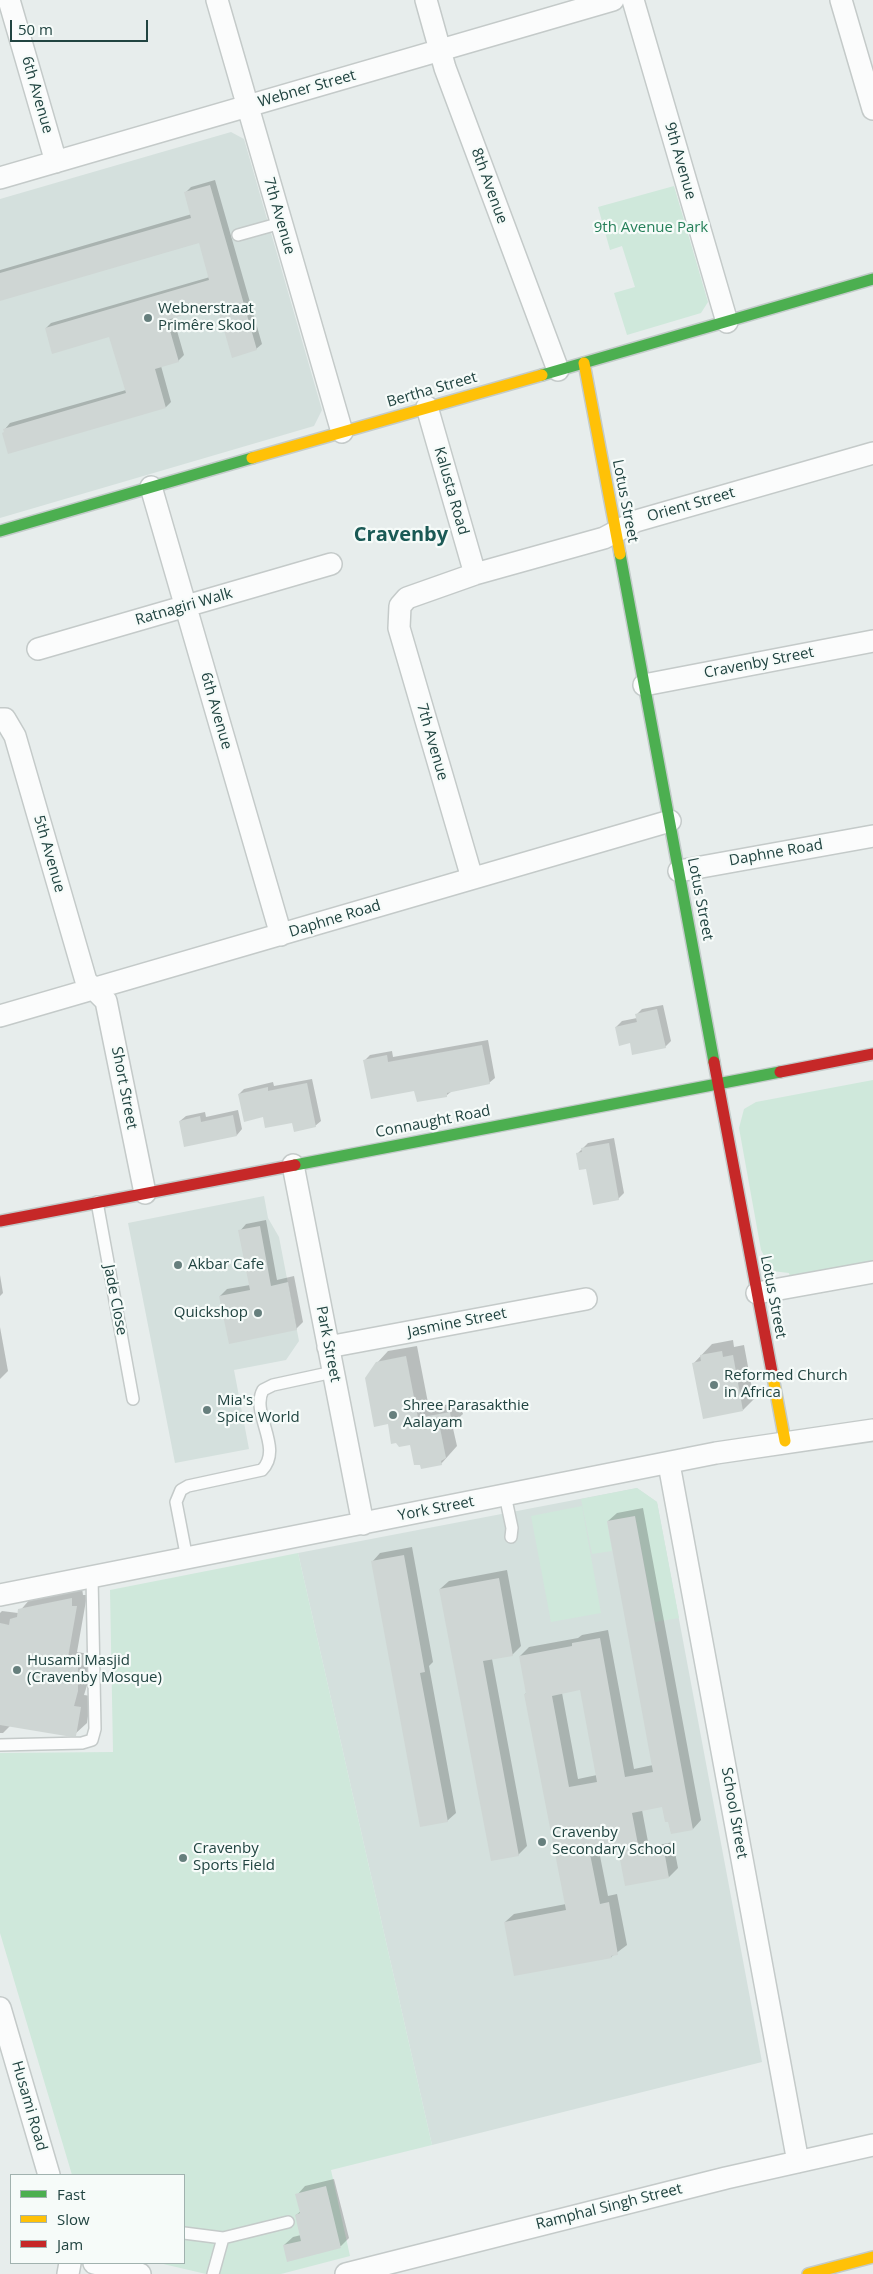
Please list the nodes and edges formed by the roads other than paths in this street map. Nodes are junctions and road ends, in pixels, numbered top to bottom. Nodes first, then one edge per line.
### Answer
1 (9, 0) edge
2 (217, 0) edge
3 (426, 0) edge
4 (613, 0) edge
5 (633, 0) edge
6 (841, 0) edge
7 (440, 50) junction
8 (248, 106) junction
9 (873, 109) edge
10 (56, 162) junction
11 (0, 178) edge
12 (281, 223) junction
13 (238, 235) dead end
14 (873, 279) edge
15 (727, 322) junction
16 (584, 363) junction
17 (558, 370) junction
18 (427, 407) junction
19 (342, 432) junction
20 (873, 452) edge
21 (151, 488) junction
22 (0, 531) edge
23 (615, 531) junction
24 (331, 564) dead end
25 (475, 574) junction
26 (186, 606) junction
27 (400, 606) joint
28 (873, 641) edge
29 (38, 649) dead end
30 (644, 685) junction
31 (3, 719) edge
32 (670, 821) junction
33 (873, 836) edge
34 (679, 871) junction
35 (472, 878) junction
36 (281, 935) junction
37 (93, 988) junction
38 (0, 1016) edge
39 (873, 1054) edge
40 (719, 1084) junction
41 (293, 1165) junction
42 (145, 1193) junction
43 (96, 1202) junction
44 (0, 1222) edge
45 (873, 1272) edge
46 (757, 1293) junction
47 (586, 1299) dead end
48 (328, 1348) junction
49 (333, 1372) junction
50 (133, 1399) dead end
51 (873, 1430) edge
52 (785, 1441) junction
53 (669, 1464) junction
54 (506, 1495) junction
55 (363, 1524) junction
56 (511, 1537) dead end
57 (187, 1559) junction
58 (92, 1577) junction
59 (0, 1595) edge
60 (0, 1744) edge
61 (0, 2008) edge
62 (873, 2145) edge
63 (798, 2162) junction
64 (49, 2174) edge
65 (288, 2222) dead end
66 (185, 2233) edge
67 (223, 2238) junction
68 (873, 2258) edge
69 (98, 2264) edge
70 (140, 2274) edge
71 (213, 2274) edge
72 (346, 2274) edge
73 (808, 2274) edge

1 - 10 street, 6th Avenue
2 - 8 street, 7th Avenue
3 - 7 street, 8th Avenue
4 - 7 street, Webner Street
5 - 15 street, 9th Avenue
6 - 9 street
7 - 8 street, Webner Street
7 - 17 street, 8th Avenue
8 - 10 street, Webner Street
8 - 12 street, 7th Avenue
10 - 11 street, Webner Street
12 - 13 lane
12 - 19 street, 7th Avenue
14 - 15 street, Bertha Street
15 - 16 street, Bertha Street
16 - 17 street, Bertha Street
16 - 23 street, Lotus Street
17 - 18 street, Bertha Street
18 - 19 street, Bertha Street
18 - 25 street, Kalusta Road
19 - 21 street, Bertha Street
20 - 23 street, Orient Street
21 - 22 street, Bertha Street
21 - 26 street, 6th Avenue
23 - 25 street, Orient Street
23 - 30 street, Lotus Street
24 - 26 street, Ratnagiri Walk
25 - 27 street, Orient Street
26 - 29 street, Ratnagiri Walk
26 - 36 street, 6th Avenue
27 - 35 street, 7th Avenue
28 - 30 street, Cravenby Street
30 - 32 street, Lotus Street
31 - 37 street, 5th Avenue
32 - 34 street, Lotus Street
32 - 35 street, Daphne Road
33 - 34 street, Daphne Road
34 - 40 street, Lotus Street
35 - 36 street, Daphne Road
36 - 37 street, Daphne Road
37 - 38 street, Daphne Road
37 - 42 street, Short Street
39 - 40 street, Connaught Road
40 - 41 street, Connaught Road
40 - 46 street, Lotus Street
41 - 42 street, Connaught Road
41 - 48 street, Park Street
42 - 43 street, Connaught Road
43 - 44 street, Connaught Road
43 - 50 lane, Jade Close
45 - 46 street
46 - 52 street, Lotus Street
47 - 48 street, Jasmine Street
48 - 49 street, Park Street
49 - 55 street, Park Street
49 - 57 lane
51 - 52 street, York Street
52 - 53 street, York Street
53 - 54 street, York Street
53 - 63 street, School Street
54 - 55 street, York Street
54 - 56 lane
55 - 57 street, York Street
57 - 58 street, York Street
58 - 59 street, York Street
58 - 60 lane
61 - 64 street, Husami Road
62 - 63 street, Ramphal Singh Street
63 - 72 street, Ramphal Singh Street
65 - 67 lane
66 - 67 lane
67 - 71 lane
68 - 73 street
69 - 70 street

